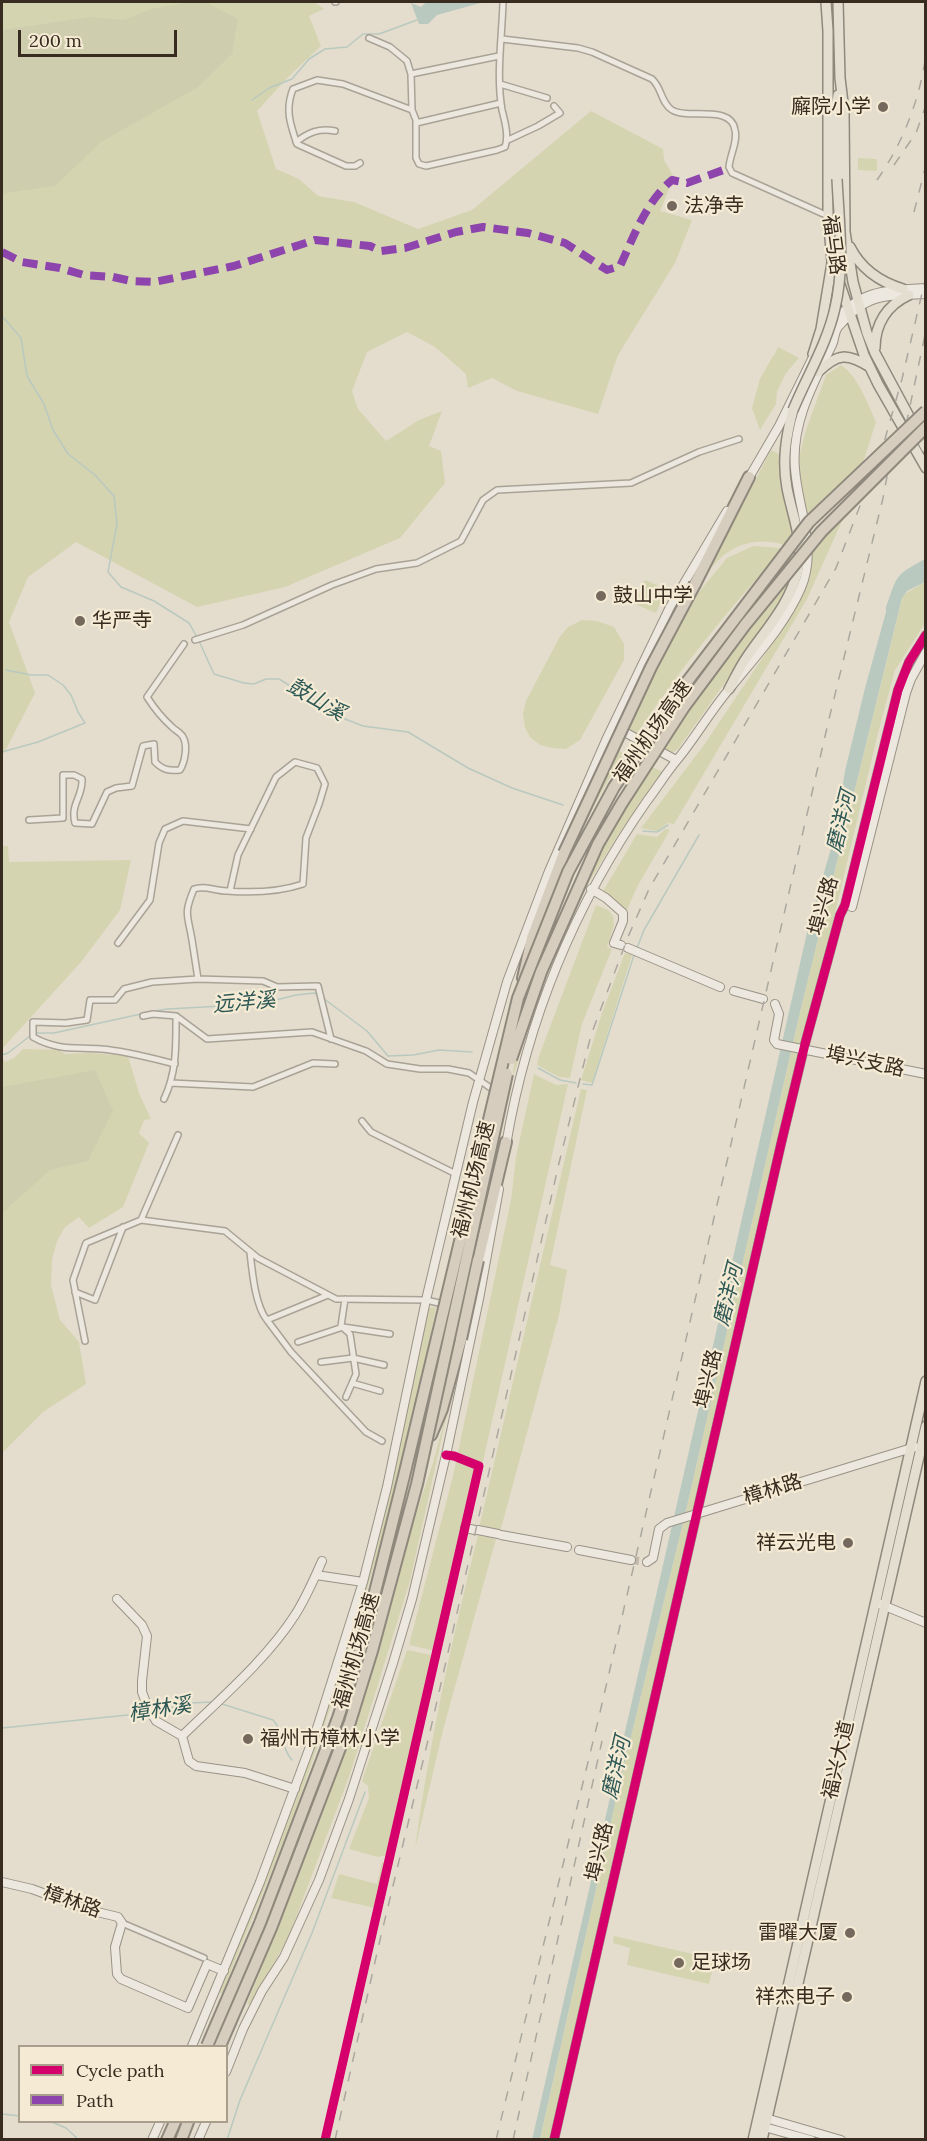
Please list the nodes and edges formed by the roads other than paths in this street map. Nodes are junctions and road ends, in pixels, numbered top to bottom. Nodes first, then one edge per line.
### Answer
1 (503, 2) edge
2 (826, 2) edge
3 (838, 2) edge
4 (369, 38) dead end
5 (502, 39) junction
6 (500, 56) junction
7 (411, 74) junction
8 (840, 78) junction
9 (500, 84) junction
10 (547, 98) dead end
11 (501, 103) junction
12 (554, 106) dead end
13 (412, 110) junction
14 (416, 123) junction
15 (336, 131) dead end
16 (508, 140) junction
17 (296, 142) junction
18 (360, 163) dead end
19 (832, 178) junction
20 (828, 216) junction
21 (845, 232) junction
22 (832, 261) junction
23 (926, 288) edge
24 (906, 292) junction
25 (926, 294) edge
26 (858, 304) junction
27 (849, 311) junction
28 (876, 353) junction
29 (813, 354) junction
30 (870, 367) junction
31 (818, 372) junction
32 (926, 411) edge
33 (926, 427) edge
34 (739, 439) dead end
35 (926, 448) edge
36 (926, 468) edge
37 (749, 477) junction
38 (926, 635) edge
39 (195, 640) dead end
40 (184, 645) dead end
41 (926, 652) edge
42 (729, 689) junction
43 (613, 726) junction
44 (676, 760) junction
45 (29, 820) dead end
46 (251, 830) junction
47 (591, 889) junction
48 (230, 891) junction
49 (848, 906) junction
50 (118, 943) dead end
51 (198, 979) junction
52 (720, 987) dead end
53 (734, 992) dead end
54 (518, 998) junction
55 (763, 999) dead end
56 (775, 1004) dead end
57 (143, 1016) dead end
58 (176, 1016) junction
59 (331, 1039) junction
60 (804, 1050) junction
61 (175, 1064) junction
62 (334, 1064) dead end
63 (926, 1074) edge
64 (479, 1080) junction
65 (171, 1083) junction
66 (164, 1099) dead end
67 (514, 1104) junction
68 (362, 1121) dead end
69 (177, 1135) dead end
70 (506, 1142) junction
71 (456, 1174) junction
72 (141, 1220) junction
73 (123, 1227) junction
74 (250, 1252) junction
75 (75, 1292) junction
76 (328, 1295) junction
77 (345, 1299) junction
78 (426, 1300) junction
79 (477, 1312) junction
80 (267, 1320) junction
81 (343, 1328) junction
82 (390, 1334) dead end
83 (85, 1341) dead end
84 (298, 1342) dead end
85 (353, 1358) junction
86 (321, 1362) dead end
87 (384, 1365) dead end
88 (926, 1381) edge
89 (352, 1383) junction
90 (380, 1391) dead end
91 (346, 1397) dead end
92 (926, 1426) edge
93 (382, 1441) dead end
94 (923, 1445) edge
95 (910, 1448) junction
96 (424, 1452) junction
97 (446, 1455) junction
98 (696, 1514) junction
99 (465, 1528) junction
100 (567, 1547) dead end
101 (579, 1550) dead end
102 (632, 1560) tunnel mouth
103 (322, 1561) dead end
104 (647, 1562) dead end
105 (316, 1575) junction
106 (363, 1582) junction
107 (117, 1599) dead end
108 (880, 1604) junction
109 (926, 1623) edge
110 (182, 1736) junction
111 (295, 1789) junction
112 (2, 1882) edge
113 (122, 1923) junction
114 (204, 1958) dead end
115 (224, 1971) junction
116 (192, 2045) edge
117 (207, 2045) edge
118 (220, 2045) edge
119 (228, 2067) edge
120 (762, 2122) junction
121 (159, 2123) edge
122 (174, 2123) edge
123 (187, 2123) edge
124 (205, 2123) edge
125 (152, 2139) edge
126 (167, 2139) edge
127 (181, 2139) edge
128 (198, 2139) edge
129 (325, 2139) edge
130 (554, 2139) edge
131 (753, 2139) edge
132 (762, 2139) edge
133 (812, 2139) edge
134 (841, 2139) edge

1 - 5 street
2 - 19 main road, 福马路
3 - 8 main road, 福马路
4 - 7 street
5 - 6 street
5 - 20 street
6 - 7 street
6 - 9 street
7 - 13 street
8 - 19 main road
8 - 21 main road, 福马路
9 - 10 street
9 - 11 street
11 - 14 street
11 - 16 street
12 - 16 street
13 - 14 street
13 - 17 street
14 - 16 street
15 - 17 street
17 - 18 street
19 - 20 main road, 福马路
19 - 42 main road, bridge
20 - 22 main road, 福马路
21 - 24 main road
21 - 26 main road, 福马路
22 - 27 main road, 福马路
22 - 29 main road
23 - 24 main road
24 - 25 main road
24 - 26 main road
24 - 28 main road
26 - 27 main road
26 - 28 main road, 福马路
27 - 29 main road
27 - 30 main road, 福马路
27 - 31 main road
28 - 35 main road, 福马路
29 - 37 main road
30 - 31 main road
30 - 36 main road, 福马路
31 - 42 main road
32 - 54 highway, 福州机场高速, bridge
33 - 96 highway, 福州机场高速, bridge
34 - 39 street
37 - 43 main road
37 - 54 highway, bridge
38 - 49 main road, 埠兴路
40 - 45 street
41 - 49 main road, 埠兴路
42 - 44 main road
43 - 44 main road
43 - 64 main road
44 - 47 main road
46 - 48 street
46 - 48 street
46 - 50 street
47 - 52 main road
47 - 67 main road
48 - 51 street
49 - 60 main road, 埠兴路
51 - 59 street
51 - 61 street
53 - 55 main road
54 - 117 highway, 福州机场高速, bridge
56 - 60 main road, 埠兴支路
57 - 58 street
58 - 59 street
58 - 61 street
59 - 64 street
60 - 63 main road, 埠兴支路
60 - 98 main road, 埠兴路
61 - 65 street
62 - 65 street
64 - 67 street
64 - 71 main road
65 - 66 street
67 - 70 main road
68 - 71 street
69 - 72 street
70 - 79 main road
70 - 96 highway, bridge
71 - 78 main road
72 - 73 street
72 - 74 street
73 - 75 street
73 - 75 street
74 - 76 street
74 - 80 street
75 - 83 street
76 - 77 street
76 - 80 street
77 - 78 street
77 - 81 street
78 - 79 street
78 - 106 main road
79 - 97 main road
80 - 93 street
81 - 82 street
81 - 84 street
81 - 85 street
85 - 86 street
85 - 87 street
85 - 89 street
88 - 95 main road, 福兴大道
89 - 90 street
89 - 91 street
92 - 94 main road, 福兴大道
94 - 95 main road, 樟林路
94 - 108 main road, 福兴大道
95 - 98 main road, 樟林路
95 - 108 main road, 福兴大道
96 - 118 highway, 福州机场高速, bridge
97 - 99 street
97 - 119 main road
98 - 104 main road, 樟林路
98 - 130 main road, 埠兴路
99 - 100 main road
99 - 129 street
101 - 102 main road
103 - 105 main road
105 - 106 main road
105 - 110 main road
106 - 111 main road
107 - 110 main road
108 - 109 main road
108 - 120 main road, 福兴大道
110 - 111 main road
111 - 115 main road
112 - 113 main road, 樟林路
113 - 114 street
113 - 115 main road, 樟林路
115 - 116 main road
120 - 131 main road, 福兴大道
120 - 132 main road, 福兴大道
120 - 133 main road
120 - 134 main road
121 - 125 main road
122 - 126 highway
123 - 127 highway
124 - 128 main road

